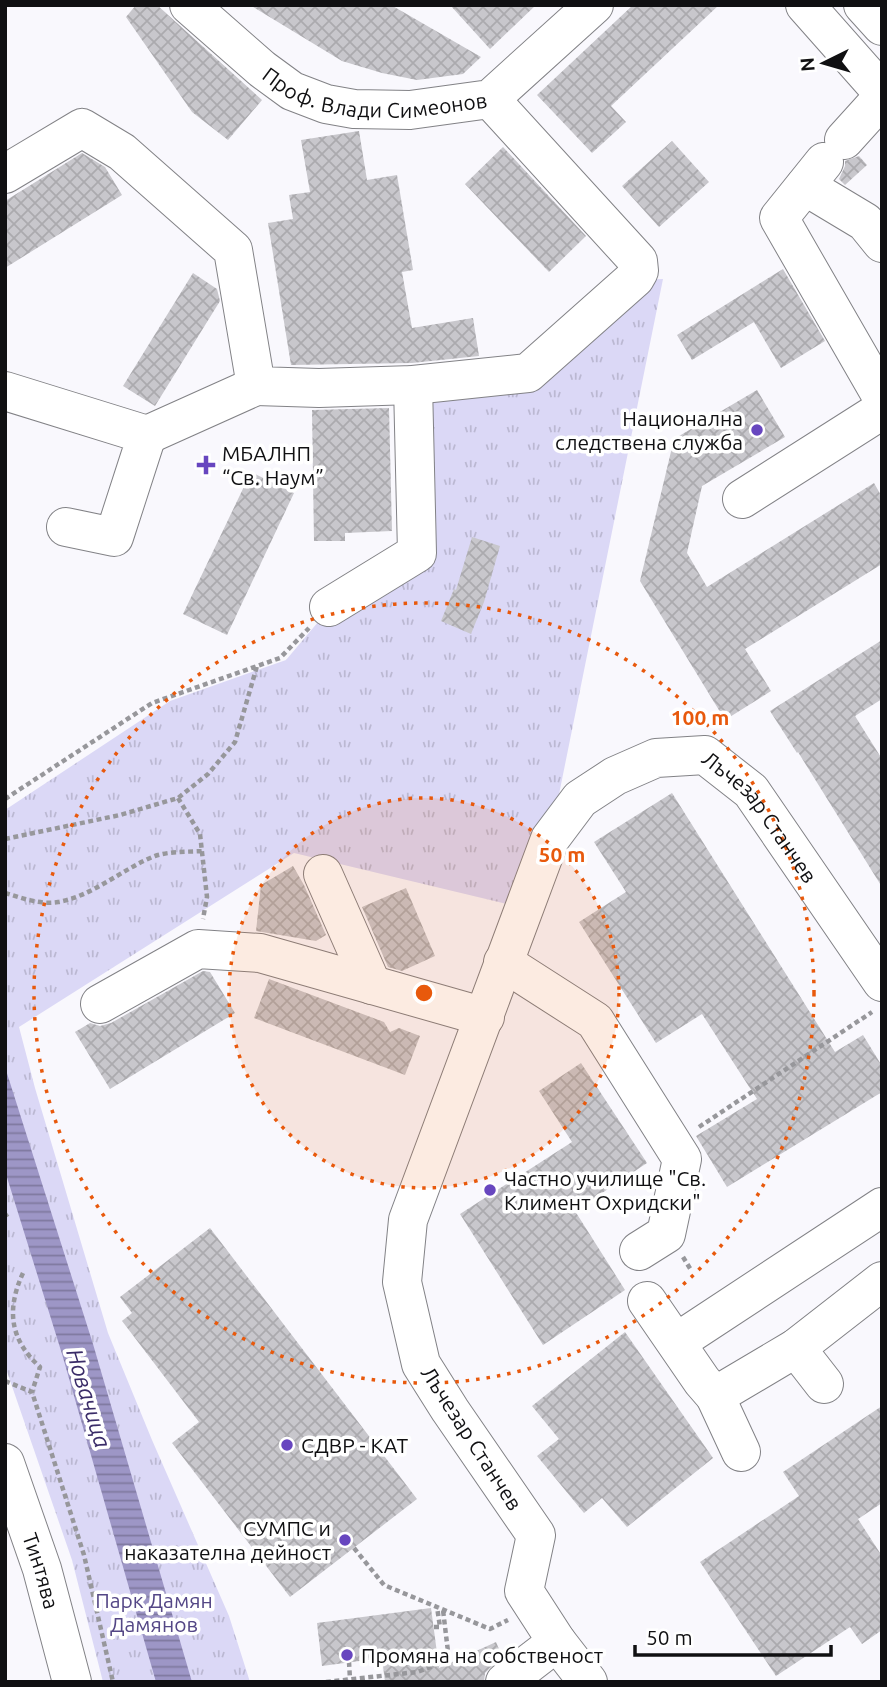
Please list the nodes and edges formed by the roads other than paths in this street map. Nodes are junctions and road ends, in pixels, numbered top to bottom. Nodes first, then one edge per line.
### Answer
1 (189, 5) edge
2 (594, 5) edge
3 (805, 5) edge
4 (863, 5) edge
5 (882, 26) edge
6 (882, 92) edge
7 (882, 98) edge
8 (490, 99) junction
9 (824, 163) junction
10 (5, 174) edge
11 (876, 229) edge
12 (413, 384) junction
13 (256, 386) junction
14 (5, 391) edge
15 (882, 397) edge
16 (882, 410) edge
17 (147, 435) junction
18 (742, 499) dead end
19 (66, 527) dead end
20 (329, 607) road end
21 (323, 874) dead end
22 (503, 962) junction
23 (882, 982) edge
24 (372, 985) junction
25 (100, 1004) dead end
26 (485, 1017) junction
27 (882, 1207) edge
28 (639, 1251) dead end
29 (882, 1281) edge
30 (647, 1301) dead end
31 (677, 1342) junction
32 (796, 1348) junction
33 (824, 1384) dead end
34 (715, 1396) junction
35 (741, 1452) dead end
36 (5, 1463) edge
37 (557, 1642) junction
38 (72, 1682) edge
39 (505, 1682) edge
40 (588, 1682) edge

1 - 8 street, Проф. Влади Симеонов
2 - 8 street, Проф. Влади Симеонов
3 - 6 street
4 - 5 street
7 - 9 street
8 - 12 street
9 - 11 street
9 - 15 street
10 - 13 street
12 - 13 street
12 - 20 street
13 - 17 street
14 - 17 street
16 - 18 street
17 - 19 street
21 - 24 street
22 - 23 street, Лъчезар Станчев
22 - 26 street, Лъчезар Станчев
22 - 28 street
24 - 25 street
24 - 26 street
26 - 37 street, Лъчезар Станчев
27 - 31 street
29 - 32 street
30 - 31 street
31 - 34 street
32 - 33 street
32 - 34 street
34 - 35 street
36 - 38 street, Тинтява
37 - 39 street
37 - 40 street, Лъчезар Станчев

